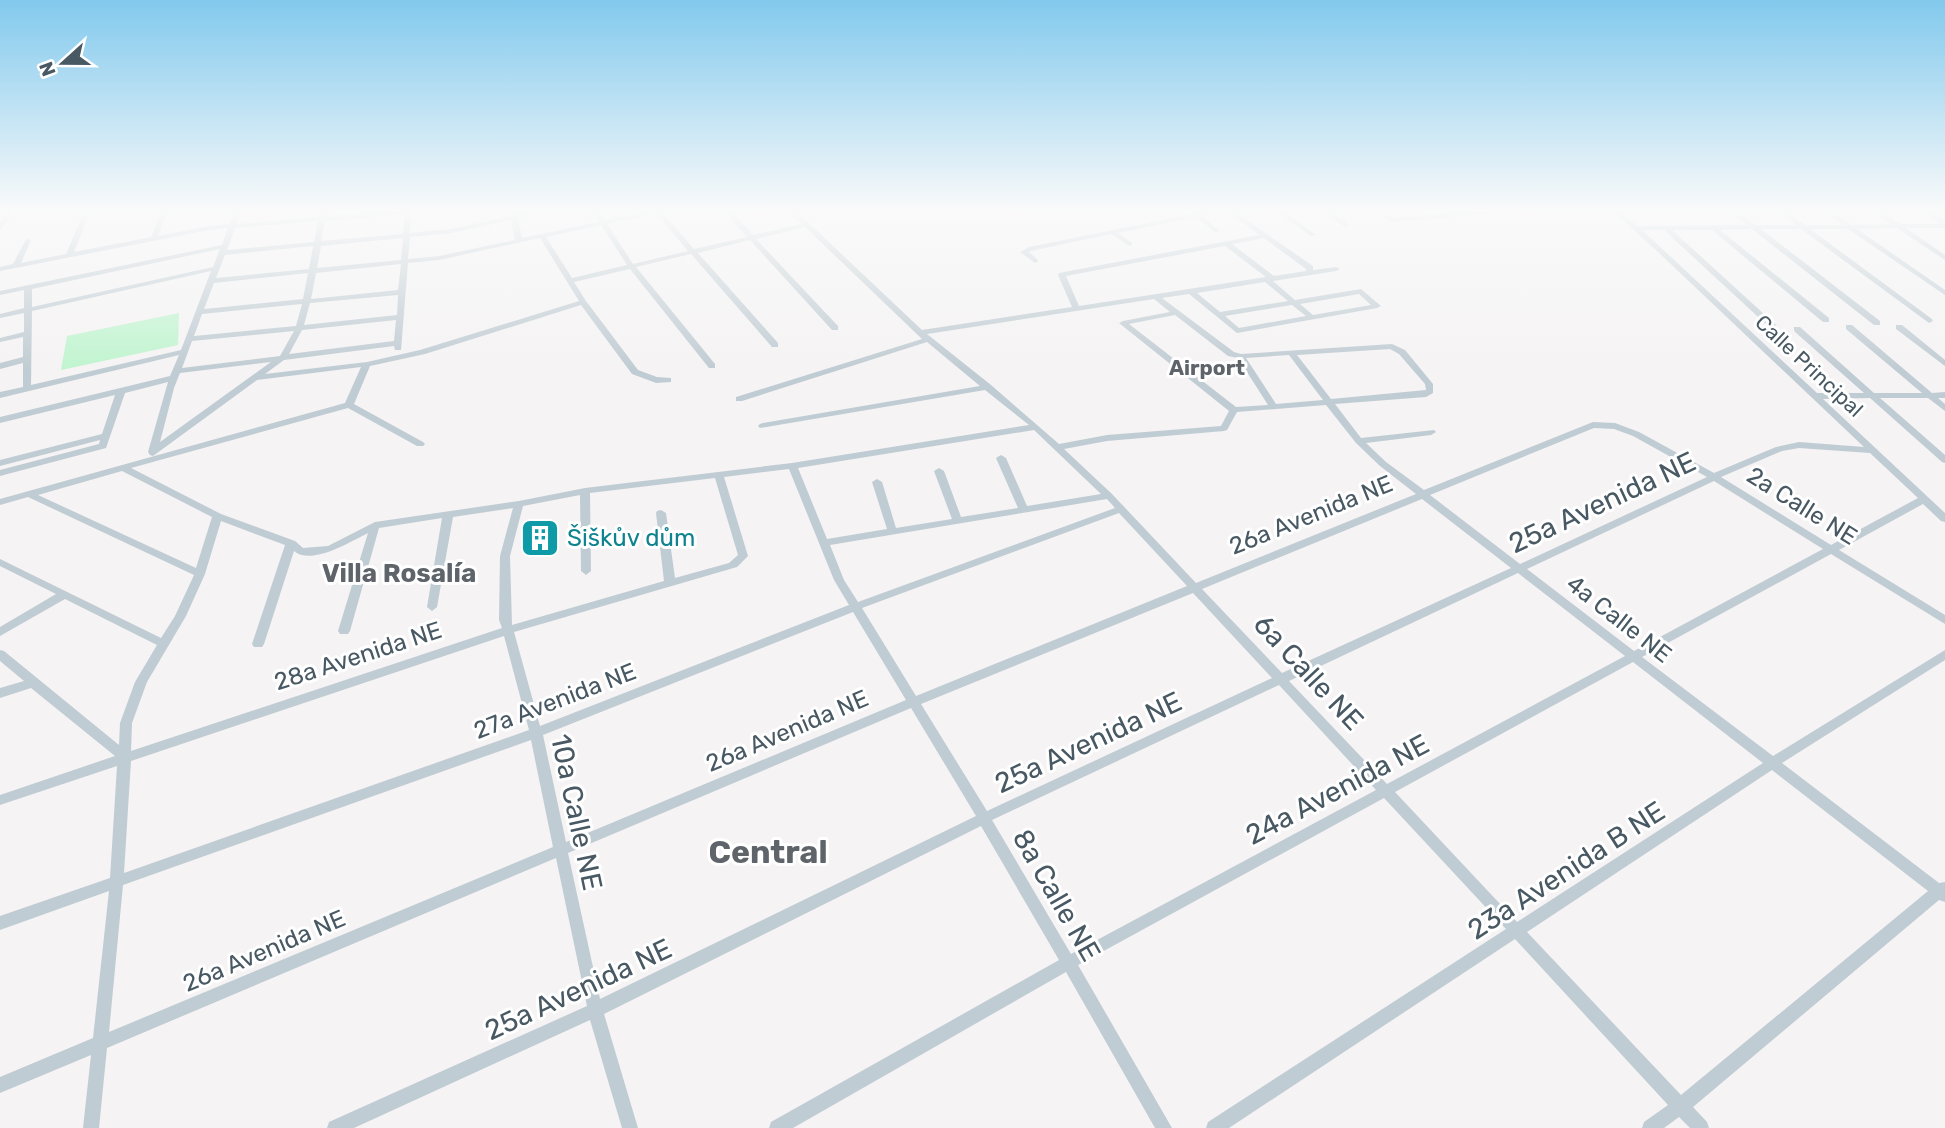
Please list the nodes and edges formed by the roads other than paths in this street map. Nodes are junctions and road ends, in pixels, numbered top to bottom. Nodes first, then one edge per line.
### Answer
1 (23, 265) edge
2 (143, 265) edge
3 (218, 265) edge
4 (314, 265) edge
5 (385, 265) edge
6 (404, 265) edge
7 (559, 265) edge
8 (642, 265) edge
9 (703, 265) edge
10 (775, 265) edge
11 (847, 265) edge
12 (1117, 265) edge
13 (1252, 265) edge
14 (1305, 265) edge
15 (1675, 265) edge
16 (1706, 265) edge
17 (1759, 265) edge
18 (1802, 265) edge
19 (1853, 265) edge
20 (1905, 265) edge
21 (16, 266) joint
22 (632, 267) junction
23 (217, 268) junction
24 (0, 269) edge
25 (1336, 269) dead end
26 (313, 271) junction
27 (1309, 273) junction
28 (1269, 279) junction
29 (212, 281) junction
30 (569, 281) junction
31 (28, 287) junction
32 (1190, 291) junction
33 (402, 292) junction
34 (0, 293) edge
35 (1945, 293) edge
36 (1154, 296) junction
37 (307, 301) junction
38 (583, 302) junction
39 (1294, 303) junction
40 (1076, 308) junction
41 (27, 310) junction
42 (200, 312) junction
43 (1175, 313) junction
44 (1219, 315) junction
45 (0, 316) edge
46 (400, 317) junction
47 (1311, 317) junction
48 (1826, 320) dead end
49 (1928, 321) dead end
50 (1877, 323) dead end
51 (1772, 325) dead end
52 (1849, 327) dead end
53 (1899, 327) dead end
54 (299, 328) junction
55 (835, 328) dead end
56 (1797, 329) dead end
57 (27, 334) junction
58 (924, 336) junction
59 (190, 339) junction
60 (0, 340) edge
61 (398, 344) junction
62 (775, 345) dead end
63 (185, 351) junction
64 (1290, 352) junction
65 (1241, 356) junction
66 (283, 358) junction
67 (397, 358) junction
68 (27, 359) junction
69 (367, 364) junction
70 (1945, 364) edge
71 (0, 366) edge
72 (712, 366) dead end
73 (176, 375) junction
74 (255, 378) junction
75 (668, 380) dead end
76 (988, 387) junction
77 (27, 389) junction
78 (121, 390) junction
79 (0, 395) edge
80 (1945, 395) edge
81 (1815, 396) junction
82 (1872, 396) junction
83 (1930, 396) junction
84 (739, 399) dead end
85 (1327, 402) junction
86 (349, 405) junction
87 (1274, 407) junction
88 (1945, 408) edge
89 (1234, 410) junction
90 (0, 420) edge
91 (1593, 425) joint
92 (763, 426) dead end
93 (1036, 427) junction
94 (1431, 432) dead end
95 (105, 436) junction
96 (1359, 441) junction
97 (420, 444) dead end
98 (1058, 447) junction
99 (1874, 451) junction
100 (152, 456) junction
101 (1001, 458) dead end
102 (1945, 460) edge
103 (0, 463) edge
104 (792, 466) junction
105 (123, 468) junction
106 (939, 471) dead end
107 (0, 473) edge
108 (718, 474) junction
109 (1714, 477) junction
110 (877, 482) dead end
111 (585, 491) junction
112 (29, 494) junction
113 (1421, 495) junction
114 (1109, 496) junction
115 (1924, 499) junction
116 (0, 502) edge
117 (519, 505) junction
118 (1023, 509) junction
119 (1121, 509) junction
120 (661, 513) dead end
121 (448, 515) junction
122 (218, 516) junction
123 (1944, 517) edge
124 (957, 519) junction
125 (375, 525) junction
126 (892, 530) junction
127 (291, 543) junction
128 (823, 543) junction
129 (1833, 551) junction
130 (0, 562) edge
131 (1518, 568) junction
132 (586, 570) dead end
133 (200, 574) junction
134 (670, 583) junction
135 (1194, 588) junction
136 (65, 594) junction
137 (432, 607) dead end
138 (854, 607) junction
139 (1945, 620) edge
140 (508, 630) junction
141 (344, 631) dead end
142 (0, 632) edge
143 (162, 643) junction
144 (258, 644) dead end
145 (0, 654) edge
146 (1945, 654) edge
147 (1635, 658) junction
148 (1282, 678) junction
149 (33, 683) junction
150 (0, 693) edge
151 (912, 703) junction
152 (536, 733) junction
153 (125, 758) junction
154 (1771, 764) junction
155 (1386, 790) junction
156 (0, 800) edge
157 (984, 818) junction
158 (561, 852) junction
159 (117, 880) junction
160 (1943, 891) edge
161 (0, 923) edge
162 (1518, 931) junction
163 (1068, 963) junction
164 (594, 1010) junction
165 (98, 1045) junction
166 (0, 1085) edge
167 (1681, 1106) junction
168 (91, 1128) edge
169 (335, 1128) edge
170 (630, 1128) edge
171 (777, 1128) edge
172 (1164, 1128) edge
173 (1214, 1128) edge
174 (1650, 1128) edge
175 (1701, 1128) edge

1 - 21 street
2 - 31 street
3 - 23 street
4 - 26 street
5 - 26 street
6 - 33 street
7 - 30 street
8 - 22 street
9 - 62 street
10 - 55 street
11 - 58 street, 6a Calle NE
12 - 40 street
13 - 28 street
14 - 27 street
15 - 81 street, Calle Principal
16 - 51 street
17 - 48 street
18 - 50 street
19 - 49 street
20 - 35 street
21 - 24 street
22 - 30 street
22 - 72 street
23 - 29 street
23 - 41 street
25 - 27 street
26 - 29 street
26 - 37 street
27 - 28 street
28 - 32 street
28 - 39 street
29 - 42 street
30 - 38 street
31 - 34 street
31 - 41 street
32 - 36 street
32 - 44 street
33 - 37 street
33 - 46 street
36 - 40 street
36 - 43 street
37 - 42 street
37 - 54 street
38 - 67 street
38 - 75 street
39 - 44 street
39 - 47 street
39 - 47 street
40 - 58 street
41 - 45 street
41 - 57 street
42 - 59 street
43 - 65 street
43 - 89 street
44 - 47 street
46 - 54 street
46 - 61 street
52 - 83 street
53 - 70 street
54 - 59 street
54 - 66 street
56 - 82 street
57 - 60 street
57 - 68 street
58 - 76 street, 6a Calle NE
58 - 84 street
59 - 63 street
61 - 66 street
61 - 67 street
63 - 73 street
63 - 77 street
64 - 65 street
64 - 85 street, 4a Calle NE
64 - 85 street
65 - 87 street
66 - 73 street
66 - 74 street
67 - 69 street
68 - 71 street
68 - 77 street
69 - 74 street
69 - 86 street
73 - 78 street
73 - 100 street
74 - 100 street
76 - 92 street
76 - 93 street, 6a Calle NE
77 - 79 street
78 - 90 street
78 - 95 street
80 - 83 street
81 - 82 street
81 - 99 street, Calle Principal
82 - 83 street
82 - 102 street
83 - 88 street
85 - 87 street
85 - 96 street, 4a Calle NE
86 - 97 street
86 - 100 street
87 - 89 street
89 - 98 street
91 - 109 street, 2a Calle NE
91 - 113 street, 26a Avenida NE
93 - 98 street, 6a Calle NE
93 - 104 street
94 - 96 street
95 - 103 street
95 - 107 street
96 - 113 street, 4a Calle NE
98 - 114 street, 6a Calle NE
99 - 109 street, 25a Avenida NE
99 - 115 street, Calle Principal
100 - 105 street
101 - 118 street
104 - 108 street
104 - 128 street, 8a Calle NE
105 - 112 street
105 - 122 street
106 - 124 street
108 - 111 street
108 - 134 street, 28a Avenida NE
109 - 129 street, 2a Calle NE
109 - 131 street, 25a Avenida NE
110 - 126 street
111 - 117 street
111 - 132 street
112 - 116 street
112 - 133 street
113 - 131 street, 4a Calle NE
113 - 135 street, 26a Avenida NE
114 - 118 street
114 - 119 street, 6a Calle NE
115 - 123 street, Calle Principal
115 - 129 street, 24a Avenida NE
117 - 121 street
117 - 140 street, 10a Calle NE
118 - 124 street
119 - 135 street, 6a Calle NE
119 - 138 street, 27a Avenida NE
120 - 134 street
121 - 125 street
121 - 137 street
122 - 127 street
122 - 133 street
124 - 126 street
125 - 127 street
125 - 141 street
126 - 128 street
127 - 144 street
128 - 138 street, 8a Calle NE
129 - 139 street, 2a Calle NE
129 - 147 street, 24a Avenida NE
130 - 136 street
131 - 147 street, 4a Calle NE
131 - 148 street, 25a Avenida NE
133 - 143 street
134 - 140 street, 28a Avenida NE
135 - 148 street, 6a Calle NE
135 - 151 street, 26a Avenida NE
136 - 142 street
136 - 143 street
138 - 151 street, 8a Calle NE
138 - 152 street, 27a Avenida NE
140 - 152 street, 10a Calle NE
140 - 153 street, 28a Avenida NE
143 - 153 street
145 - 149 street
146 - 154 street, 23a Avenida B NE
147 - 154 street, 4a Calle NE
147 - 155 street, 24a Avenida NE
148 - 155 street, 6a Calle NE
148 - 157 street, 25a Avenida NE
149 - 150 street
149 - 153 street
151 - 157 street, 8a Calle NE
151 - 158 street, 26a Avenida NE
152 - 158 street, 10a Calle NE
152 - 159 street, 27a Avenida NE
153 - 156 street, 28a Avenida NE
153 - 159 street
154 - 160 street, 4a Calle NE
154 - 162 street, 23a Avenida B NE
155 - 162 street, 6a Calle NE
155 - 163 street, 24a Avenida NE
157 - 163 street, 8a Calle NE
157 - 164 street, 25a Avenida NE
158 - 164 street, 10a Calle NE
158 - 165 street, 26a Avenida NE
159 - 161 street, 27a Avenida NE
159 - 165 street
160 - 167 street
162 - 167 street, 6a Calle NE
162 - 173 street, 23a Avenida B NE
163 - 171 street, 24a Avenida NE
163 - 172 street, 8a Calle NE
164 - 169 street, 25a Avenida NE
164 - 170 street, 10a Calle NE
165 - 166 street, 26a Avenida NE
165 - 168 street
167 - 174 street
167 - 175 street, 6a Calle NE

